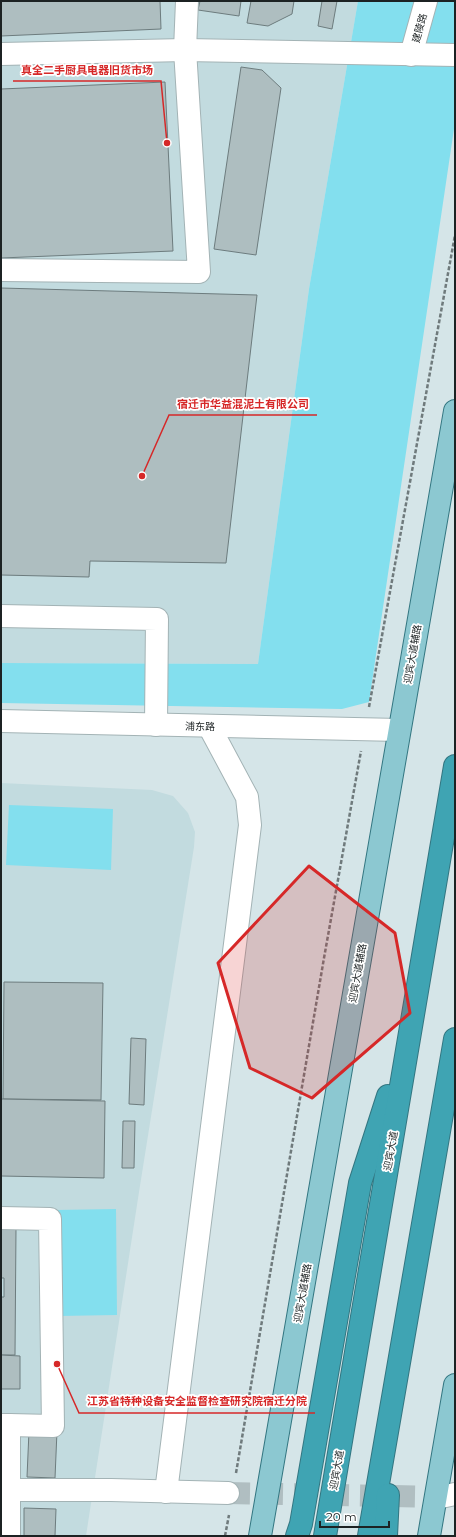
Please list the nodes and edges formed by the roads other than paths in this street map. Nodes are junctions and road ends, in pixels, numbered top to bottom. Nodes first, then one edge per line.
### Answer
1 (187, 1) edge
2 (426, 1) edge
3 (185, 50) junction
4 (1, 54) edge
5 (411, 55) junction
6 (455, 55) edge
7 (1, 270) edge
8 (455, 411) edge
9 (1, 616) edge
10 (1, 721) edge
11 (156, 725) junction
12 (209, 726) junction
13 (399, 730) junction
14 (455, 766) edge
15 (412, 1020) junction
16 (455, 1039) edge
17 (1, 1218) edge
18 (455, 1385) edge
19 (393, 1399) junction
20 (5, 1425) edge
21 (5, 1490) edge
22 (166, 1492) junction
23 (231, 1493) tunnel mouth
24 (9, 1536) edge
25 (260, 1536) edge
26 (297, 1536) edge
27 (325, 1536) edge
28 (369, 1536) edge
29 (386, 1536) edge
30 (429, 1536) edge

1 - 3 street
2 - 5 street, 建陵路
3 - 4 street
3 - 5 street
3 - 7 street
5 - 6 street
8 - 13 main road, 迎宾大道辅路
9 - 11 street
10 - 11 street, 浦东路
11 - 12 street, 浦东路
12 - 13 street, 浦东路
12 - 22 street
13 - 25 main road, 迎宾大道辅路
14 - 15 highway, 迎宾大道
15 - 26 highway
15 - 27 highway, 迎宾大道
16 - 19 highway
17 - 20 street
18 - 30 main road
19 - 28 highway
19 - 29 highway
20 - 21 street
21 - 22 street
21 - 24 street
22 - 23 street

